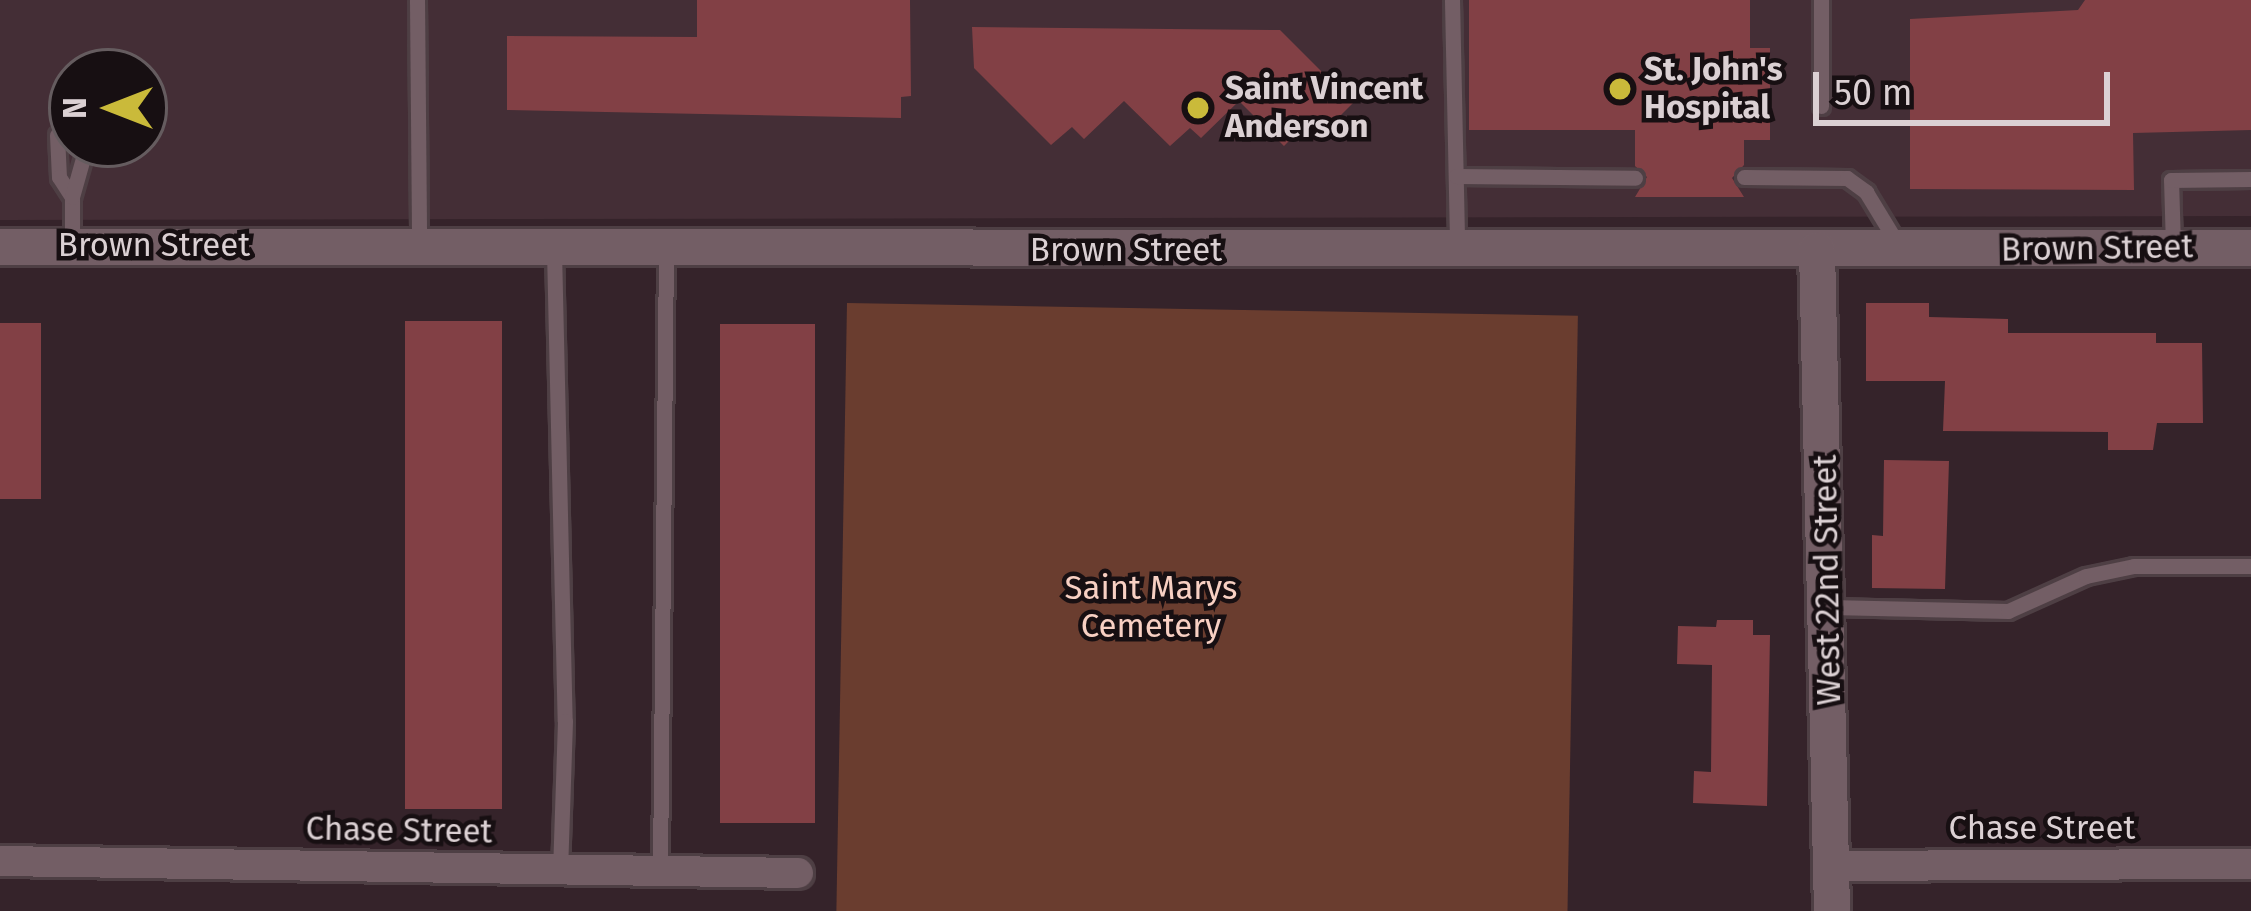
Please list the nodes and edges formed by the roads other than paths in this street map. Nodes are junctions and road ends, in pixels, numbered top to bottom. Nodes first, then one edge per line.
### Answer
1 (417, 0) edge
2 (1821, 0) edge
3 (1447, 2) edge
4 (1821, 106) dead end
5 (59, 168) edge
6 (80, 168) edge
7 (1456, 176) junction
8 (1744, 177) dead end
9 (1634, 178) dead end
10 (2251, 179) edge
11 (72, 197) junction
12 (419, 246) junction
13 (0, 247) edge
14 (72, 247) junction
15 (554, 247) junction
16 (666, 248) junction
17 (2251, 248) edge
18 (2174, 249) junction
19 (1817, 250) junction
20 (1457, 251) junction
21 (1901, 251) junction
22 (2251, 566) edge
23 (1830, 607) junction
24 (0, 861) edge
25 (2251, 864) edge
26 (1832, 866) junction
27 (560, 869) junction
28 (660, 871) junction
29 (797, 873) dead end
30 (1832, 911) edge

1 - 12 lane
2 - 4 lane
3 - 7 lane
5 - 11 lane
6 - 11 lane
7 - 9 lane
7 - 20 lane
8 - 21 lane
10 - 18 lane
11 - 14 lane
12 - 14 street, Brown Street
12 - 15 street, Brown Street
13 - 14 street, Brown Street
15 - 16 street, Brown Street
15 - 27 lane
16 - 20 street, Brown Street
16 - 28 lane
17 - 18 street, Brown Street
18 - 21 street, Brown Street
19 - 20 street, Brown Street
19 - 21 street, Brown Street
19 - 23 street, West 22nd Street
22 - 23 lane
23 - 26 street, West 22nd Street
24 - 27 street, Chase Street
25 - 26 street, Chase Street
26 - 30 street, West 22nd Street
27 - 28 street, Chase Street
28 - 29 street, Chase Street

